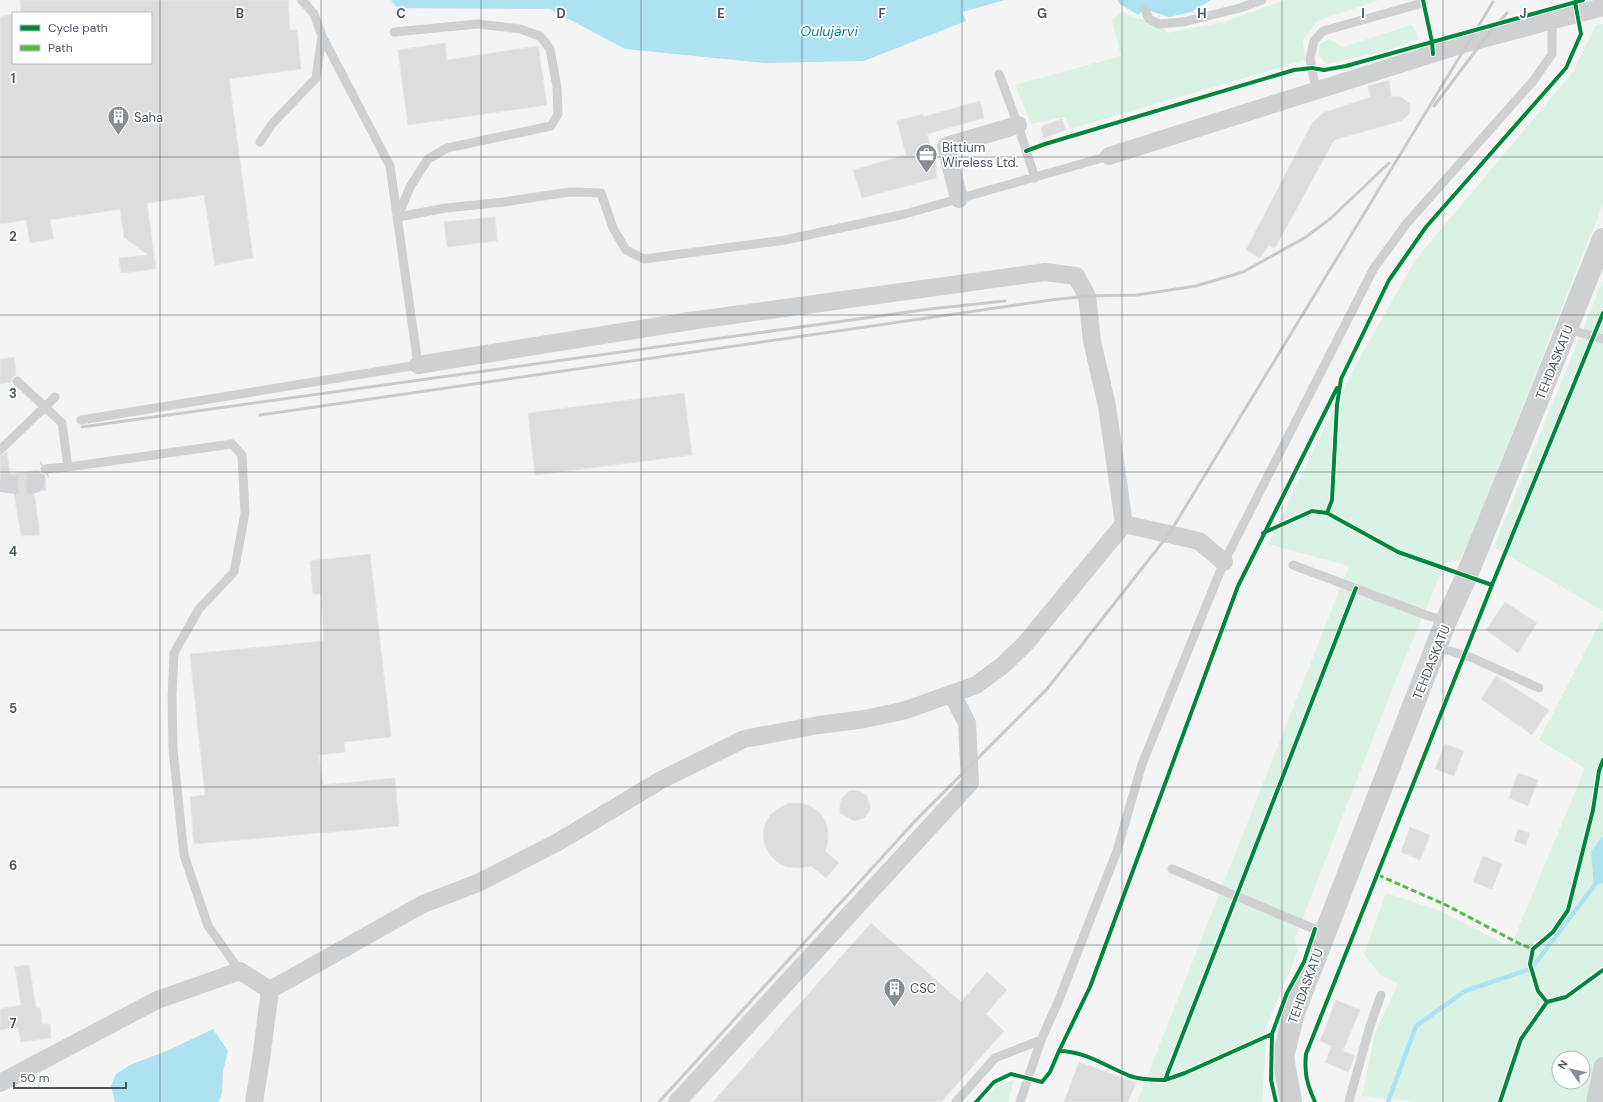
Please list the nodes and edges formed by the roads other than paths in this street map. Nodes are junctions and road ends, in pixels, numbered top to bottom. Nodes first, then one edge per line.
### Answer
1 (302, 0) edge
2 (1262, 0) edge
3 (1423, 3) dead end
4 (1603, 7) edge
5 (1145, 9) dead end
6 (1552, 21) junction
7 (394, 32) dead end
8 (322, 36) junction
9 (999, 74) dead end
10 (1316, 91) junction
11 (1018, 125) junction
12 (260, 142) dead end
13 (1109, 156) joint
14 (1035, 178) junction
15 (959, 199) junction
16 (398, 217) junction
17 (1603, 239) edge
18 (1568, 329) junction
19 (1603, 339) edge
20 (418, 365) junction
21 (17, 381) dead end
22 (55, 397) dead end
23 (44, 408) junction
24 (81, 420) dead end
25 (0, 450) edge
26 (68, 466) junction
27 (45, 469) dead end
28 (1124, 524) junction
29 (1224, 562) junction
30 (1293, 565) dead end
31 (1446, 621) junction
32 (1436, 647) junction
33 (1539, 688) dead end
34 (952, 694) junction
35 (1172, 869) dead end
36 (1324, 933) junction
37 (240, 971) junction
38 (270, 990) junction
39 (1381, 995) dead end
40 (1041, 1040) junction
41 (1603, 1066) edge
42 (0, 1083) edge
43 (1290, 1096) edge
44 (1349, 1101) edge
45 (254, 1102) edge
46 (677, 1102) edge
47 (956, 1102) edge
48 (1020, 1102) edge
49 (1595, 1102) edge

1 - 8 lane
2 - 5 lane
3 - 10 lane
4 - 6 street
6 - 10 street
6 - 29 lane
7 - 16 lane
8 - 12 lane
8 - 16 lane
9 - 11 lane
10 - 13 street
11 - 14 lane
11 - 15 street
13 - 14 lane
14 - 15 lane
15 - 16 lane
16 - 20 lane
17 - 18 street, TEHDASKATU
18 - 19 lane
18 - 31 street, TEHDASKATU
20 - 24 lane
20 - 28 street
21 - 23 lane
22 - 23 lane
23 - 25 lane
23 - 26 lane
26 - 27 lane
26 - 37 lane
28 - 29 street
28 - 34 street
29 - 40 lane
30 - 31 lane
31 - 32 street, TEHDASKATU
32 - 33 lane
32 - 36 street, TEHDASKATU
34 - 38 street
34 - 46 street
35 - 36 lane
36 - 43 street, TEHDASKATU
37 - 38 street
37 - 42 street
38 - 45 street
39 - 44 lane
40 - 47 lane
40 - 48 lane
41 - 49 street

